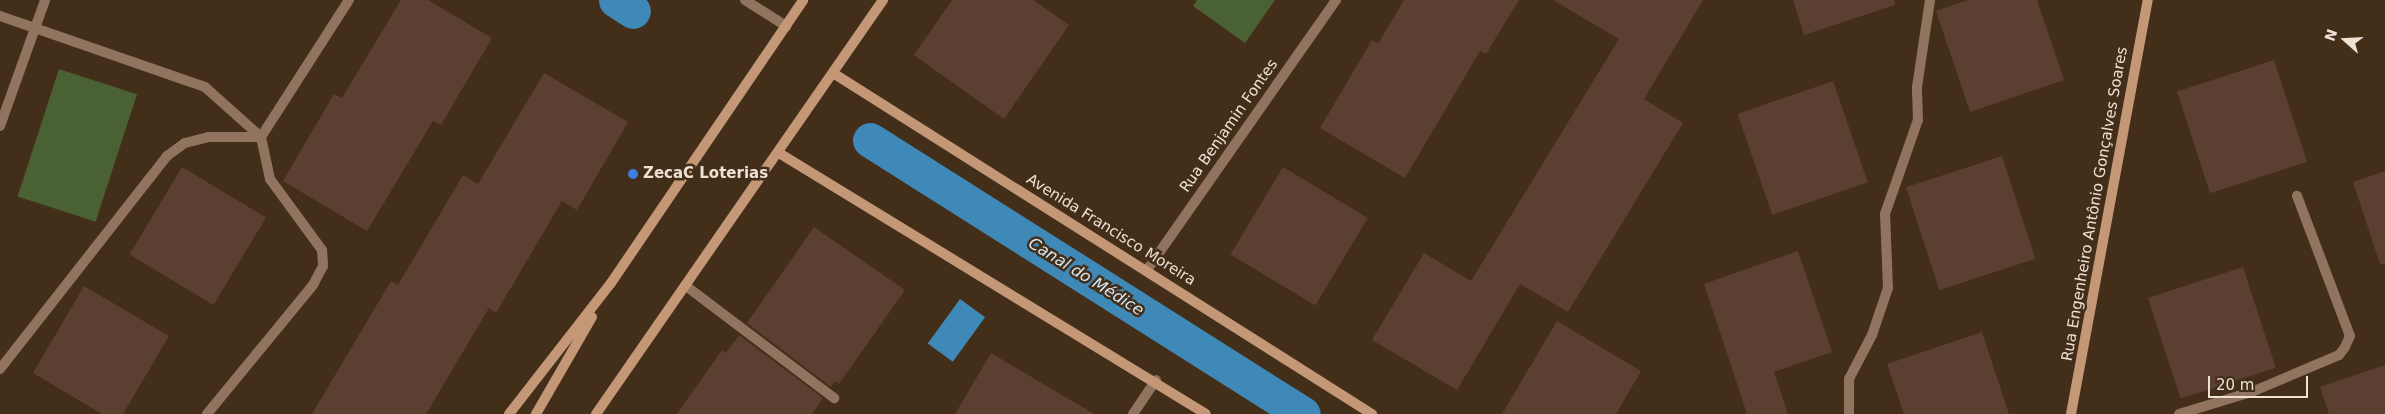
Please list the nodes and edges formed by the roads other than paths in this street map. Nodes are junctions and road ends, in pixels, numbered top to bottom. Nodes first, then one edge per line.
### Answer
1 (45, 0) edge
2 (349, 0) edge
3 (745, 0) edge
4 (803, 0) edge
5 (883, 0) edge
6 (1336, 0) edge
7 (1930, 0) edge
8 (2148, 0) edge
9 (0, 16) edge
10 (786, 26) junction
11 (36, 28) junction
12 (833, 73) junction
13 (0, 126) edge
14 (261, 137) junction
15 (779, 153) junction
16 (2297, 196) dead end
17 (1147, 270) junction
18 (611, 283) junction
19 (686, 286) junction
20 (0, 369) edge
21 (1156, 380) junction
22 (834, 398) dead end
23 (207, 414) edge
24 (509, 414) edge
25 (536, 414) edge
26 (596, 414) edge
27 (1134, 414) edge
28 (1206, 414) edge
29 (1372, 414) edge
30 (1849, 414) edge
31 (2072, 414) edge
32 (2179, 414) edge

1 - 11 street
2 - 14 street
3 - 10 street
4 - 10 street
5 - 12 street
6 - 17 street, Rua Benjamin Fontes
7 - 30 street
8 - 31 street, Rua Engenheiro Antônio Gonçalves Soares
9 - 11 street
10 - 18 street
11 - 13 street
11 - 14 street
12 - 15 street
12 - 17 street, Avenida Francisco Moreira
14 - 20 street
14 - 23 street
15 - 19 street
15 - 21 street
16 - 32 street
17 - 29 street, Avenida Francisco Moreira
18 - 24 street
18 - 25 street
19 - 22 street
19 - 26 street
21 - 27 street
21 - 28 street

